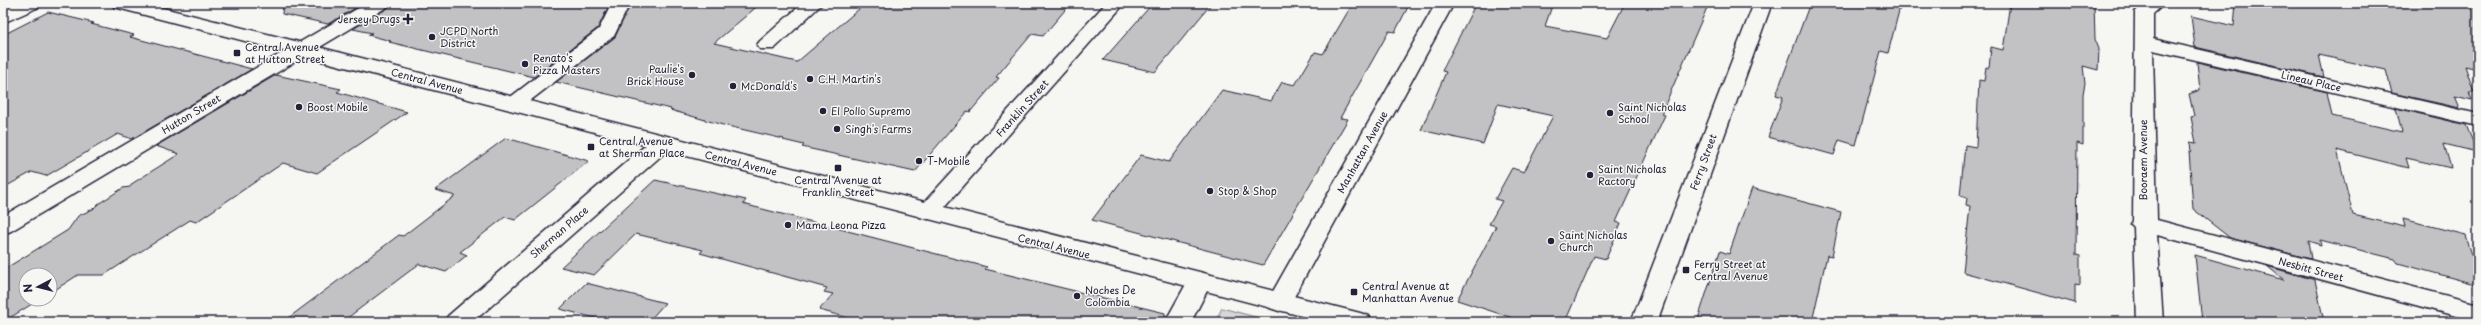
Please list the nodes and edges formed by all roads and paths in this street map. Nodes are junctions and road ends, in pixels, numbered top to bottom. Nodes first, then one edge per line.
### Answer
1 (32, 3) edge
2 (121, 3) edge
3 (380, 3) edge
4 (621, 3) edge
5 (814, 3) edge
6 (1116, 3) edge
7 (1445, 3) edge
8 (1763, 3) edge
9 (2156, 3) edge
10 (3, 17) edge
11 (2143, 42) junction
12 (766, 44) dead end
13 (302, 48) junction
14 (515, 103) junction
15 (2478, 120) edge
16 (662, 143) junction
17 (928, 212) junction
18 (2143, 224) junction
19 (3, 226) edge
20 (1200, 283) junction
21 (1279, 302) junction
22 (2478, 313) edge
23 (457, 322) edge
24 (1178, 322) edge
25 (1360, 322) edge
26 (1644, 322) edge
27 (2150, 322) edge

1 - 10 street
2 - 13 street, Central Avenue
3 - 13 street, Hutton Street
4 - 14 street
5 - 12 street
6 - 17 street, Franklin Street
7 - 21 street, Manhattan Avenue
8 - 26 street, Ferry Street
9 - 11 street, Booraem Avenue
11 - 15 street, Lineau Place
11 - 18 street, Booraem Avenue
13 - 14 street, Central Avenue
13 - 19 street, Hutton Street
14 - 16 street, Central Avenue
16 - 17 street, Central Avenue
16 - 23 street, Sherman Place
17 - 20 street, Central Avenue
18 - 22 street, Nesbitt Street
18 - 27 street, Booraem Avenue
20 - 21 street, Central Avenue
20 - 24 street
21 - 25 street, Central Avenue

